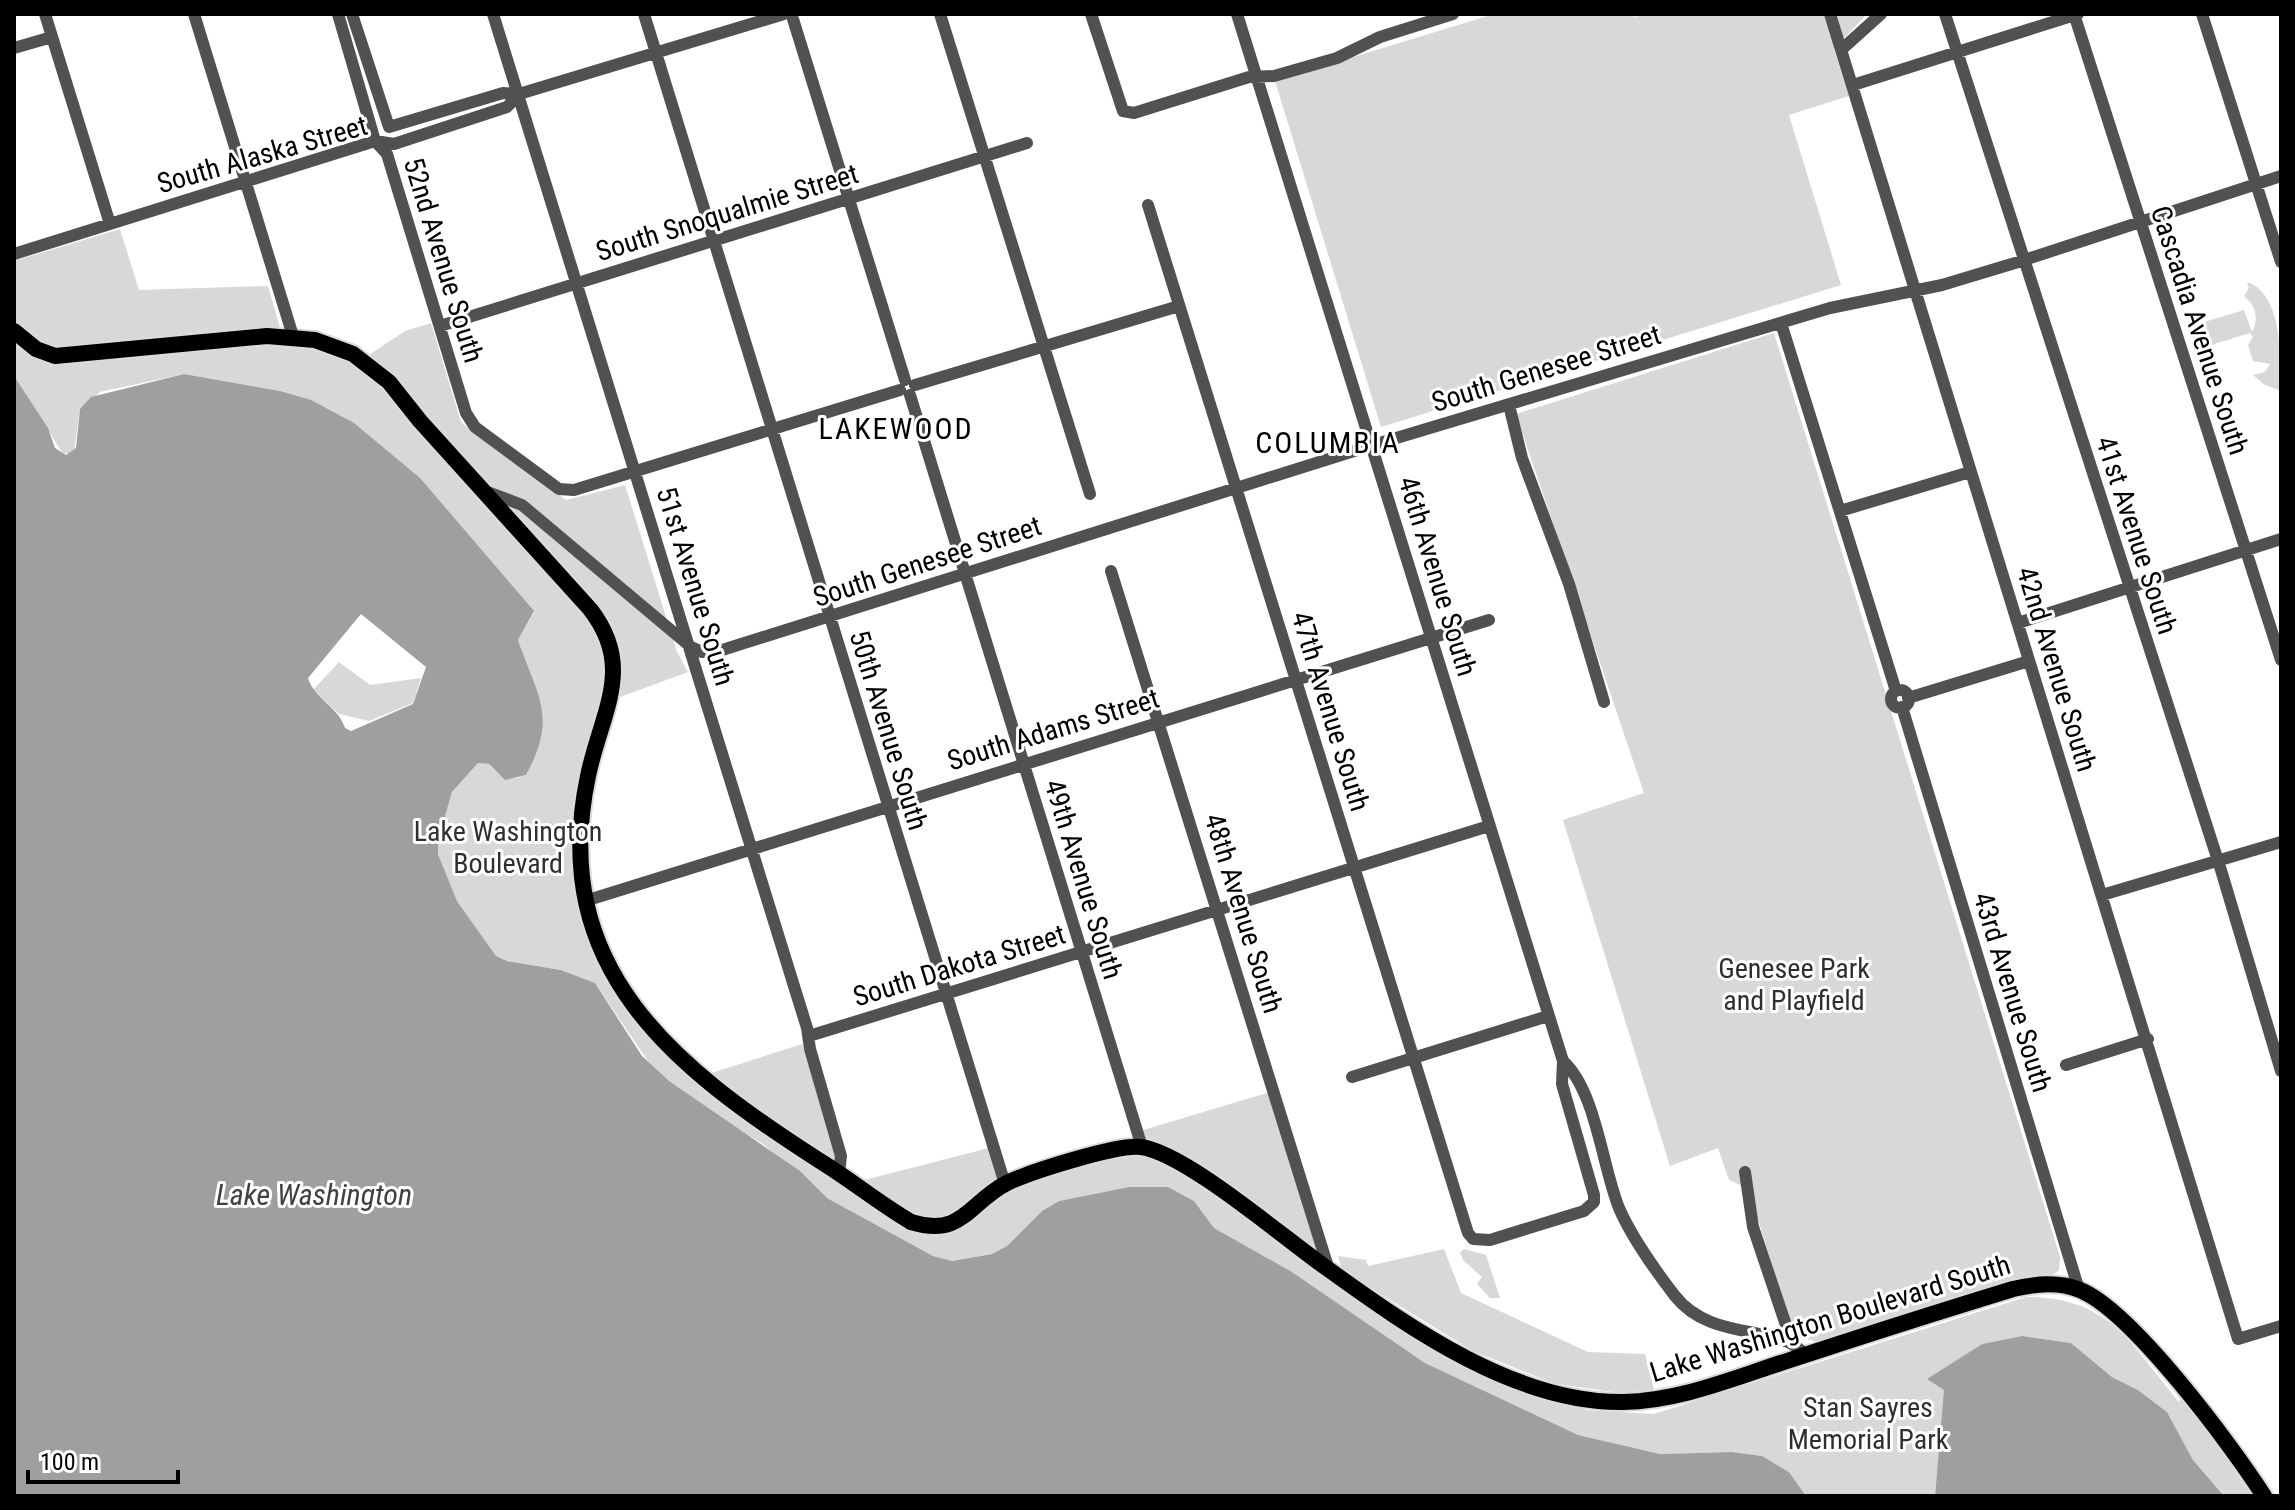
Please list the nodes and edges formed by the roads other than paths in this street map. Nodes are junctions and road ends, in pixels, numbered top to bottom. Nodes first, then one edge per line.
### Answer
1 (45, 14) edge
2 (194, 14) edge
3 (338, 14) edge
4 (352, 14) edge
5 (493, 14) edge
6 (644, 14) edge
7 (940, 14) edge
8 (1091, 14) edge
9 (1237, 14) edge
10 (1453, 14) edge
11 (1830, 14) edge
12 (1881, 14) edge
13 (1945, 14) edge
14 (2076, 14) edge
15 (2202, 14) edge
16 (790, 15) edge
17 (52, 37) junction
18 (14, 48) edge
19 (1841, 50) junction
20 (1958, 51) junction
21 (656, 53) junction
22 (1256, 75) junction
23 (1853, 85) junction
24 (519, 94) junction
25 (386, 123) joint
26 (375, 141) junction
27 (1027, 143) dead end
28 (985, 158) junction
29 (2281, 176) edge
30 (247, 182) junction
31 (2256, 184) junction
32 (849, 200) junction
33 (1148, 205) dead end
34 (2140, 223) junction
35 (110, 224) junction
36 (715, 242) junction
37 (14, 254) edge
38 (2024, 261) junction
39 (2281, 262) edge
40 (577, 283) junction
41 (1915, 290) junction
42 (1179, 306) junction
43 (1781, 323) junction
44 (440, 326) junction
45 (14, 331) edge
46 (293, 336) junction
47 (1044, 346) junction
48 (908, 387) junction
49 (1509, 405) junction
50 (773, 429) junction
51 (1373, 445) junction
52 (636, 471) junction
53 (1970, 472) junction
54 (1237, 488) junction
55 (485, 491) junction
56 (1090, 494) dead end
57 (1840, 511) junction
58 (2281, 539) edge
59 (2246, 550) junction
60 (1111, 571) dead end
61 (964, 574) junction
62 (2129, 588) junction
63 (830, 616) junction
64 (1489, 620) dead end
65 (2018, 623) junction
66 (1431, 638) junction
67 (691, 647) junction
68 (2281, 660) edge
69 (2029, 661) junction
70 (1295, 679) junction
71 (1604, 702) dead end
72 (1905, 702) junction
73 (1159, 722) junction
74 (1023, 764) junction
75 (887, 805) junction
76 (1489, 826) junction
77 (2281, 842) edge
78 (751, 848) junction
79 (2217, 861) junction
80 (1355, 868) junction
81 (2102, 895) junction
82 (585, 901) junction
83 (1218, 911) junction
84 (1082, 953) junction
85 (947, 995) junction
86 (1548, 1016) junction
87 (809, 1036) junction
88 (2148, 1039) junction
89 (1412, 1058) junction
90 (1563, 1061) junction
91 (2066, 1065) dead end
92 (2281, 1071) edge
93 (1352, 1077) dead end
94 (1142, 1147) junction
95 (1745, 1172) dead end
96 (839, 1173) junction
97 (1005, 1184) junction
98 (1594, 1195) joint
99 (1329, 1270) junction
100 (2079, 1290) junction
101 (2281, 1326) edge
102 (1792, 1343) junction
103 (1805, 1355) junction
104 (2264, 1496) edge

1 - 17 street
2 - 30 street
3 - 26 street, 52nd Avenue South
4 - 25 street, 52nd Avenue South
5 - 24 street, 51st Avenue South
6 - 21 street, 50th Avenue South
7 - 28 street
8 - 22 street
9 - 22 street, 46th Avenue South
10 - 22 street
11 - 19 street, 42nd Avenue South
12 - 19 street
13 - 20 street, 41st Avenue South
14 - 20 street
14 - 34 street, Cascadia Avenue South
15 - 31 street
16 - 21 street, South Alaska Street
16 - 32 street, 49th Avenue South
17 - 18 street
17 - 35 street
19 - 23 street, 42nd Avenue South
20 - 23 street
20 - 38 street, 41st Avenue South
21 - 24 street, South Alaska Street
21 - 36 street, 50th Avenue South
22 - 51 street, 46th Avenue South
23 - 41 street, 42nd Avenue South
24 - 25 street, South Alaska Street
24 - 26 street, South Alaska Street
24 - 40 street, 51st Avenue South
26 - 30 street, South Alaska Street
26 - 44 street, 52nd Avenue South
27 - 28 street, South Snoqualmie Street
28 - 32 street, South Snoqualmie Street
28 - 47 street
29 - 31 street, South Genesee Street
30 - 35 street, South Alaska Street
30 - 46 street
31 - 34 street, South Genesee Street
31 - 39 street
32 - 36 street, South Snoqualmie Street
32 - 48 street, 49th Avenue South
33 - 42 street, 47th Avenue South
34 - 38 street, South Genesee Street
34 - 59 street, Cascadia Avenue South
35 - 37 street, South Alaska Street
36 - 40 street, South Snoqualmie Street
36 - 50 street, 50th Avenue South
38 - 41 street, South Genesee Street
38 - 62 street, 41st Avenue South
40 - 44 street, South Snoqualmie Street
40 - 52 street, 51st Avenue South
41 - 43 street, South Genesee Street
41 - 53 street, 42nd Avenue South
42 - 47 street
42 - 54 street, 47th Avenue South
43 - 49 street, South Genesee Street
43 - 57 street
44 - 52 street, 52nd Avenue South
45 - 46 main road, Lake Washington Boulevard South
46 - 55 main road, Lake Washington Boulevard South
47 - 48 street
47 - 56 street
48 - 50 street
48 - 61 street, 49th Avenue South
49 - 51 street, South Genesee Street
49 - 71 street
50 - 52 street
50 - 63 street, 50th Avenue South
51 - 54 street, South Genesee Street
51 - 66 street, 46th Avenue South
52 - 67 street, 51st Avenue South
53 - 57 street
53 - 65 street, 42nd Avenue South
54 - 61 street, South Genesee Street
54 - 70 street, 47th Avenue South
55 - 67 street
55 - 82 main road, Lake Washington Boulevard South
57 - 72 street
58 - 59 street
59 - 62 street
59 - 68 street, Cascadia Avenue South
60 - 73 street, 48th Avenue South
61 - 63 street, South Genesee Street
61 - 74 street, 49th Avenue South
62 - 65 street
62 - 79 street, 41st Avenue South
63 - 67 street, South Genesee Street
63 - 75 street, 50th Avenue South
64 - 66 street, South Adams Street
65 - 69 street, 42nd Avenue South
66 - 70 street, South Adams Street
66 - 76 street, 46th Avenue South
67 - 78 street, 51st Avenue South
69 - 72 street
69 - 81 street, 42nd Avenue South
70 - 73 street, South Adams Street
70 - 80 street, 47th Avenue South
72 - 100 street, 43rd Avenue South
73 - 74 street, South Adams Street
73 - 83 street, 48th Avenue South
74 - 75 street, South Adams Street
74 - 84 street, 49th Avenue South
75 - 78 street, South Adams Street
75 - 85 street, 50th Avenue South
76 - 80 street, South Dakota Street
76 - 86 street, 46th Avenue South
77 - 79 street
78 - 82 street, South Adams Street
78 - 87 street, 51st Avenue South
79 - 81 street
79 - 92 street, 41st Avenue South
80 - 83 street, South Dakota Street
80 - 89 street, 47th Avenue South
81 - 88 street, 42nd Avenue South
82 - 96 main road, Lake Washington Boulevard South
83 - 84 street, South Dakota Street
83 - 99 street, 48th Avenue South
84 - 85 street, South Dakota Street
84 - 94 street, 49th Avenue South
85 - 87 street, South Dakota Street
85 - 97 street, 50th Avenue South
86 - 89 street
86 - 90 street, 46th Avenue South
87 - 96 street, 51st Avenue South
88 - 91 street
88 - 101 street, 42nd Avenue South
89 - 93 street
89 - 98 street, 47th Avenue South
90 - 98 street, 46th Avenue South
90 - 102 street, 46th Avenue South
94 - 97 main road, Lake Washington Boulevard South
94 - 99 main road, Lake Washington Boulevard South
95 - 102 street
96 - 97 main road, Lake Washington Boulevard South
99 - 103 main road, Lake Washington Boulevard South
100 - 103 main road, Lake Washington Boulevard South
100 - 104 main road, Lake Washington Boulevard South
102 - 103 street, 46th Avenue South

